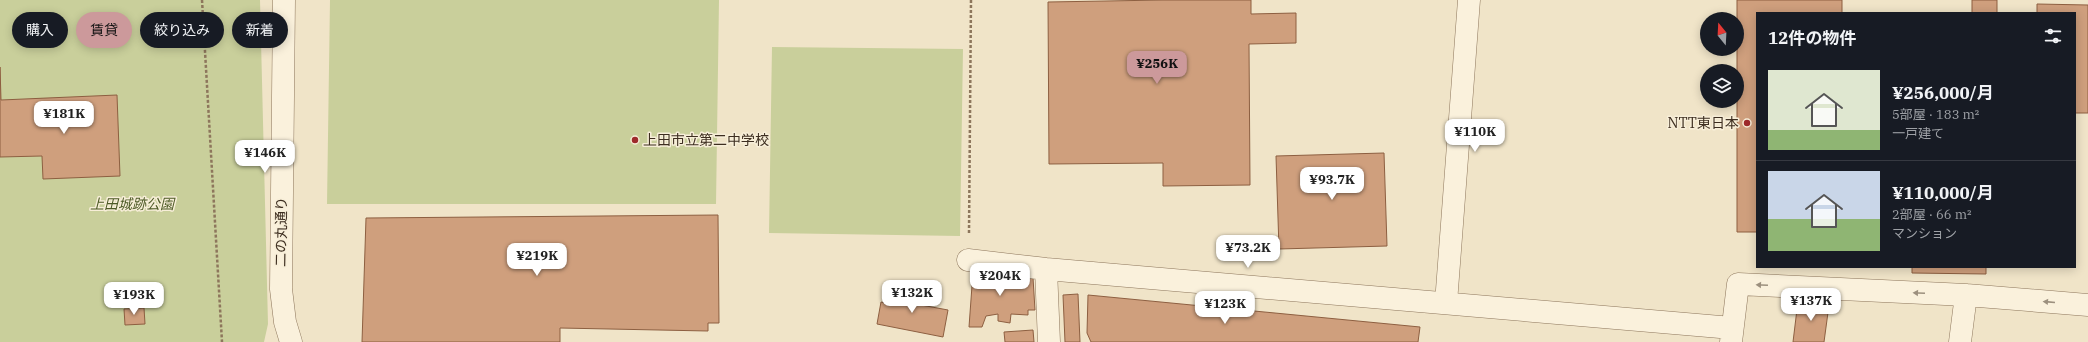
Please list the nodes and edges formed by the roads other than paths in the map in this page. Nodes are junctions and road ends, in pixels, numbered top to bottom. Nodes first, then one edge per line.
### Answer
1 (284, 0) edge
2 (1469, 0) edge
3 (968, 260) road end
4 (1046, 269) junction
5 (1966, 295) junction
6 (1446, 303) junction
7 (2088, 305) edge
8 (1732, 335) edge
9 (291, 342) edge
10 (1049, 342) edge
11 (1960, 342) edge

1 - 9 street, 二の丸通り
2 - 6 street
3 - 4 street
4 - 6 street
4 - 10 street
7 -> 5 street
5 -> 8 street
5 - 11 street
6 - 8 street

